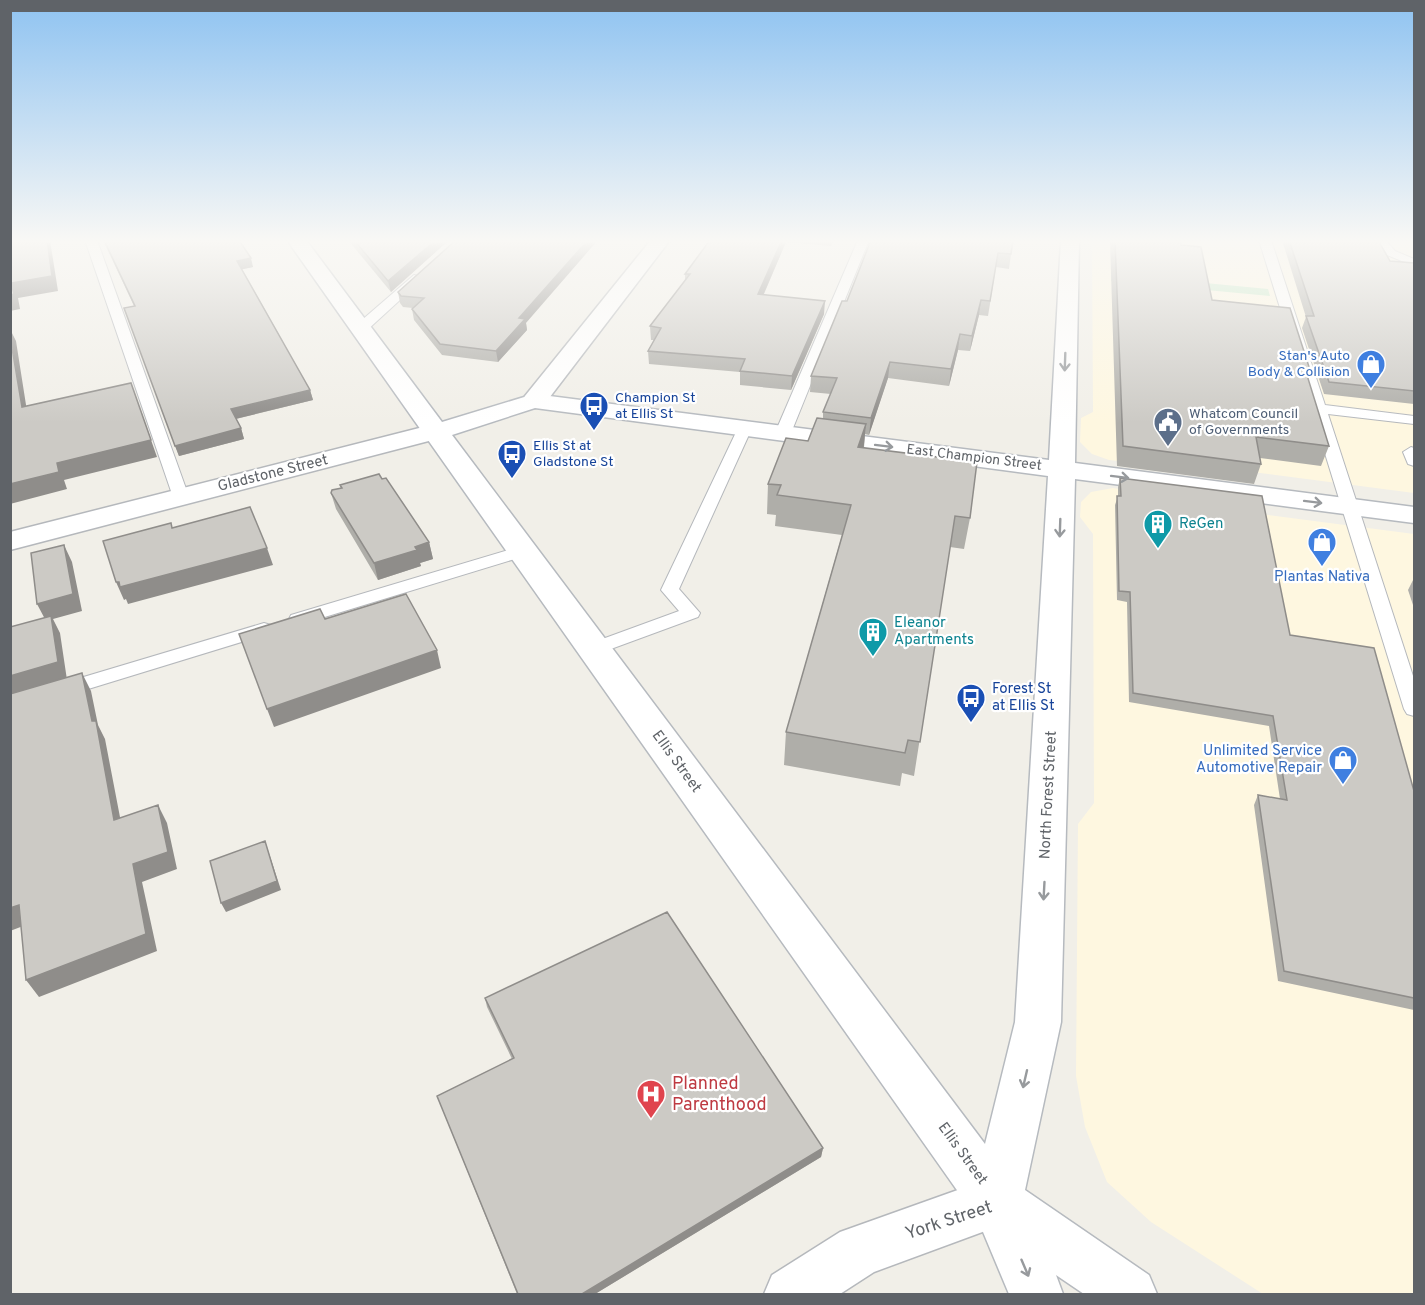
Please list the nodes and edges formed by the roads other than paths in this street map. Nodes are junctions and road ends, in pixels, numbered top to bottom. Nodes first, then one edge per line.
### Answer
1 (113, 301) edge
2 (340, 301) edge
3 (392, 301) edge
4 (613, 301) edge
5 (838, 301) edge
6 (1068, 301) edge
7 (1284, 301) edge
8 (360, 329) junction
9 (534, 401) junction
10 (1319, 409) junction
11 (1414, 420) edge
12 (745, 428) junction
13 (435, 432) junction
14 (783, 433) junction
15 (1414, 453) edge
16 (1414, 461) edge
17 (1062, 470) junction
18 (181, 497) junction
19 (1351, 507) junction
20 (1414, 515) edge
21 (10, 541) edge
22 (522, 550) junction
23 (593, 648) junction
24 (10, 706) edge
25 (1414, 708) edge
26 (997, 1202) junction
27 (791, 1294) edge
28 (1036, 1294) edge
29 (1130, 1294) edge

1 - 18 lane
2 - 8 street, Ellis Street
3 - 8 lane
4 - 9 street
5 - 14 lane
6 -> 17 street, North Forest Street
7 - 10 lane
8 - 13 street, Ellis Street
9 - 12 street, East Champion Street
9 - 13 street, Gladstone Street
10 - 11 lane
10 - 19 lane
12 - 14 street, East Champion Street
12 - 23 lane
13 - 18 street, Gladstone Street
13 - 22 street, Ellis Street
14 -> 17 street, East Champion Street
15 - 16 lane
17 -> 19 street, East Champion Street
17 -> 26 street, North Forest Street
18 - 21 street, Gladstone Street
19 - 20 street, East Champion Street
19 - 25 lane
22 - 23 street, Ellis Street
22 - 24 lane
23 - 26 street, Ellis Street
26 - 27 street, York Street
26 -> 28 street, Ellis Street
26 - 29 street, York Street

